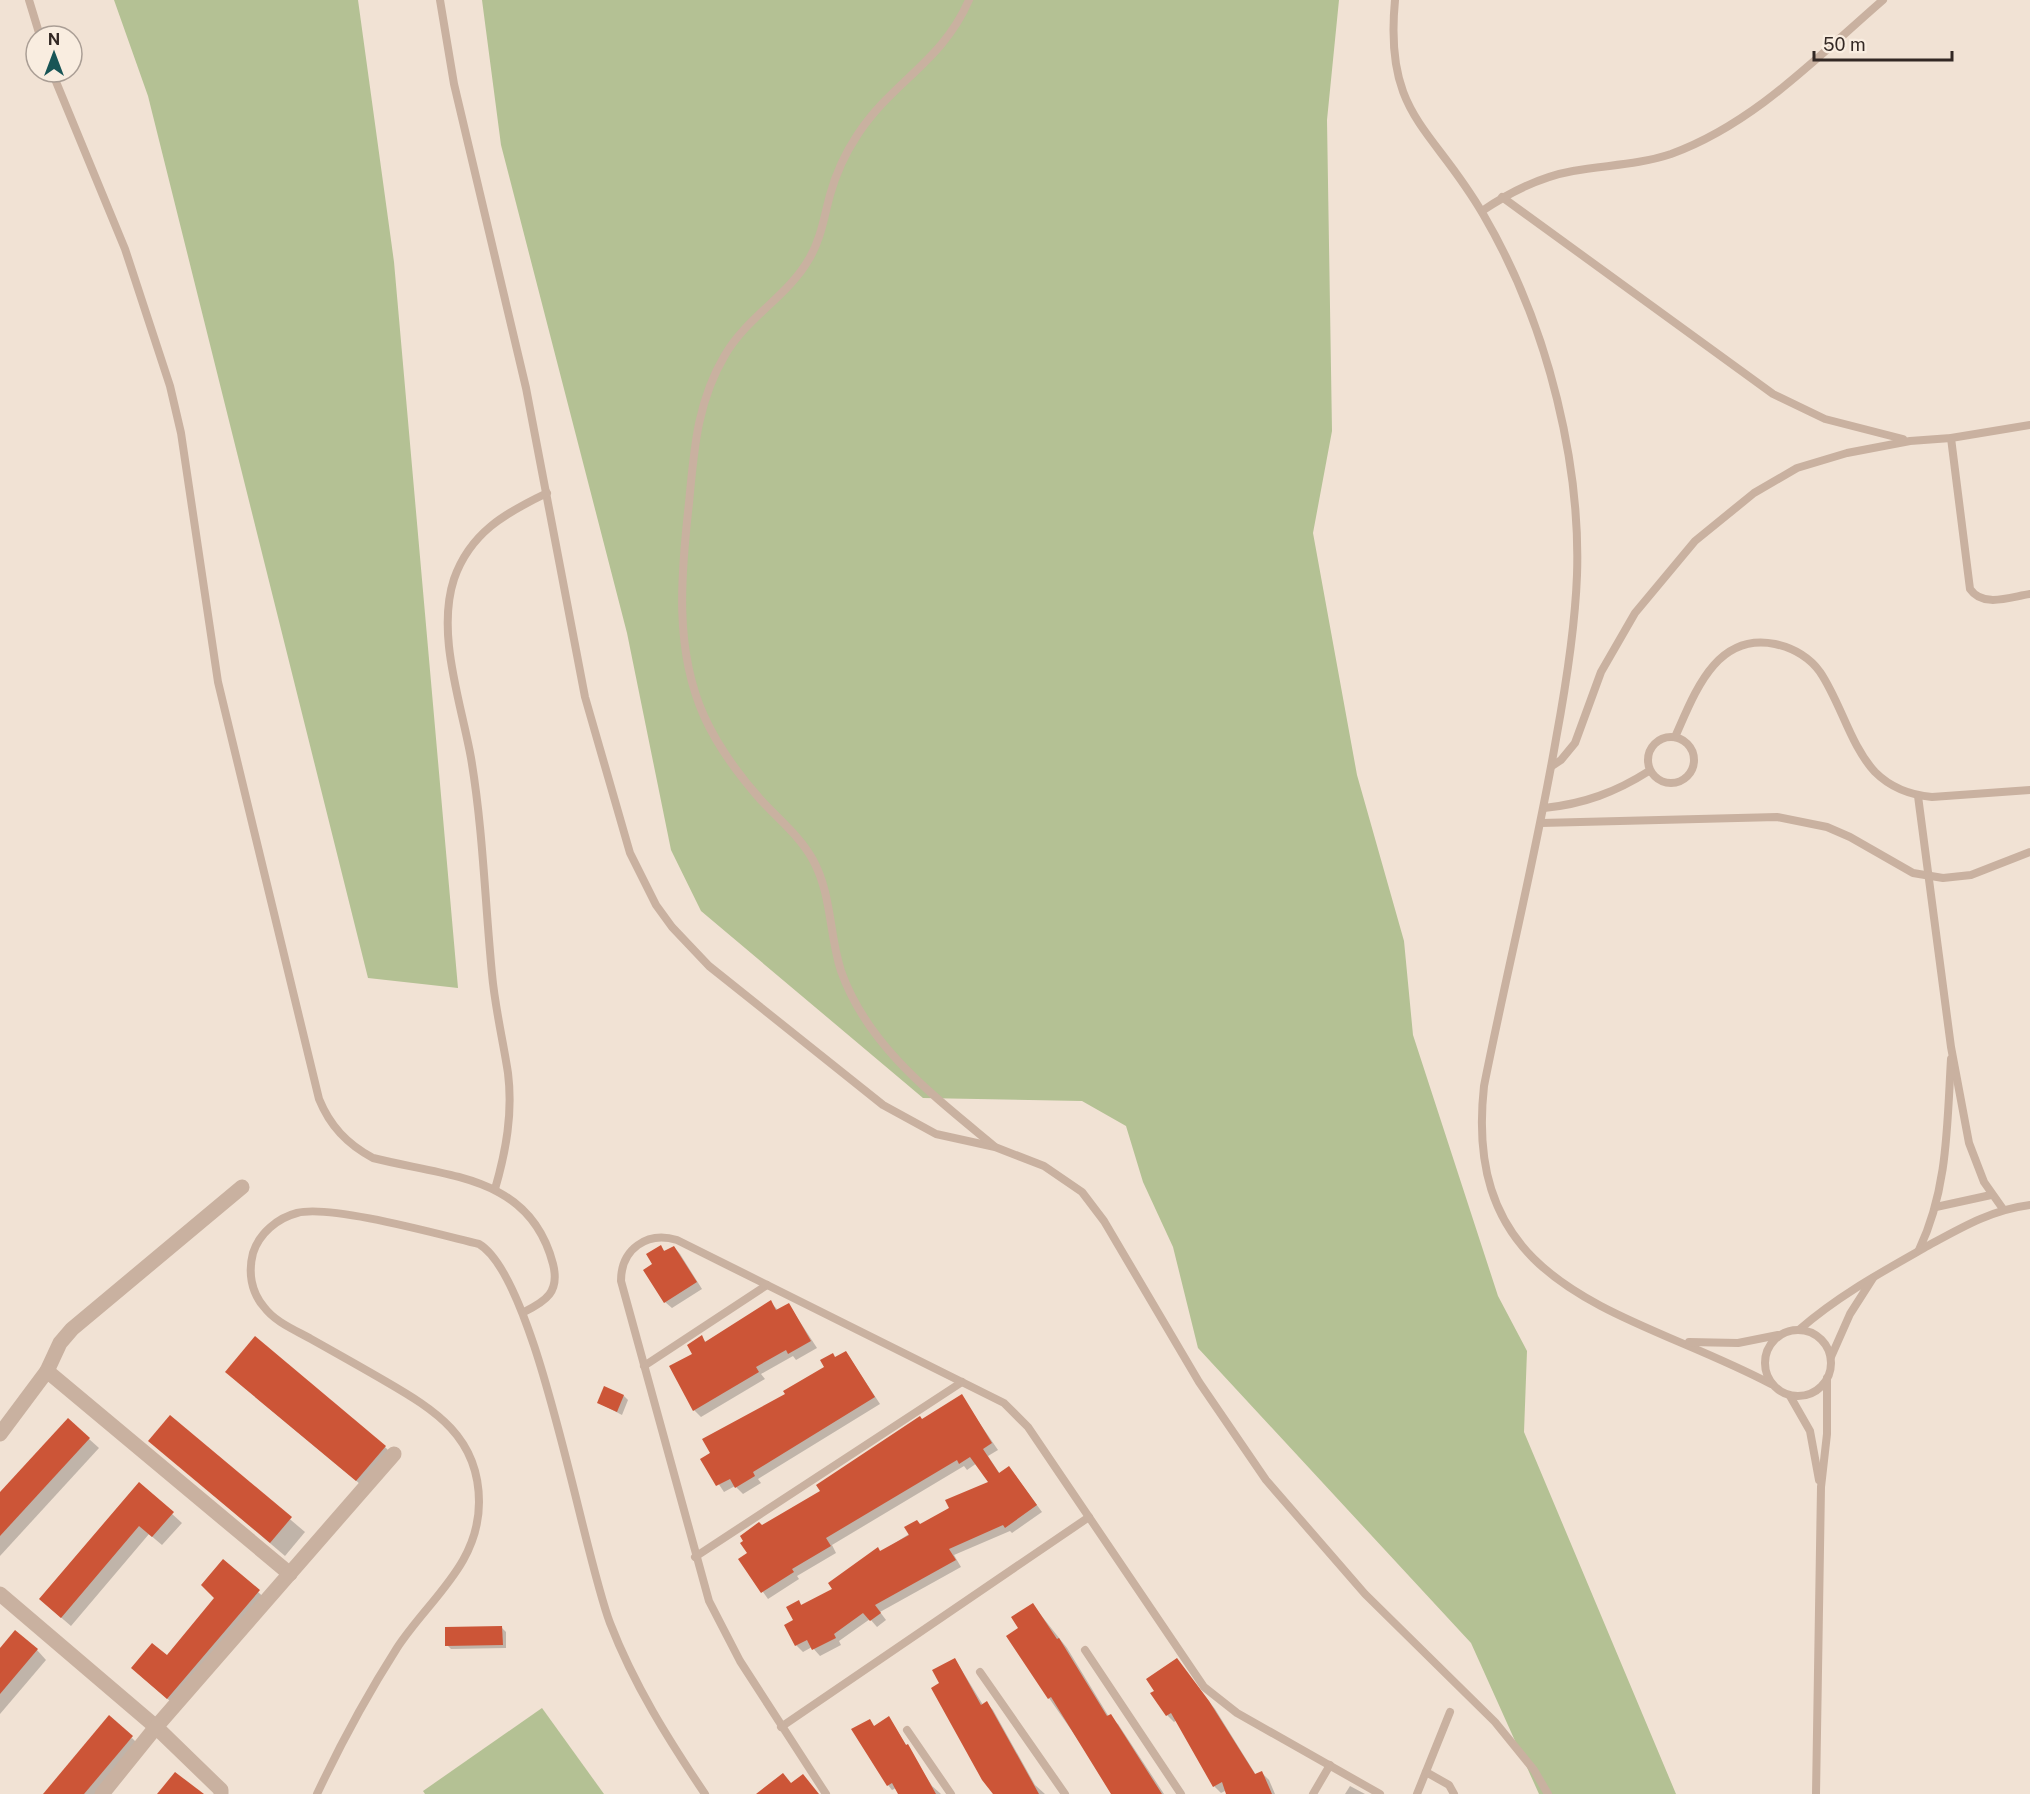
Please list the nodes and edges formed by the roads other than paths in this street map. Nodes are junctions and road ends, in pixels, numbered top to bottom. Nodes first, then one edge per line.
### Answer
1 (29, 0) edge
2 (440, 0) edge
3 (969, 0) edge
4 (1395, 0) edge
5 (1883, 0) edge
6 (36, 24) edge
7 (57, 84) edge
8 (1502, 197) junction
9 (1482, 211) junction
10 (2030, 426) edge
11 (1951, 438) junction
12 (1910, 441) junction
13 (547, 493) junction
14 (2030, 594) edge
15 (1675, 737) junction
16 (1552, 766) junction
17 (1650, 771) junction
18 (2030, 790) edge
19 (1918, 796) junction
20 (1544, 808) junction
21 (1541, 824) junction
22 (2030, 852) edge
23 (1929, 877) junction
24 (1951, 1047) junction
25 (995, 1146) junction
26 (242, 1187) dead end
27 (495, 1189) junction
28 (1991, 1195) junction
29 (2030, 1205) edge
30 (1936, 1207) junction
31 (2003, 1209) junction
32 (1919, 1251) junction
33 (1876, 1274) junction
34 (767, 1286) junction
35 (524, 1312) junction
36 (1800, 1329) junction
37 (1779, 1335) junction
38 (1676, 1340) junction
39 (1831, 1357) junction
40 (644, 1366) junction
41 (47, 1371) junction
42 (1827, 1378) junction
43 (962, 1382) junction
44 (1771, 1384) junction
45 (1790, 1396) junction
46 (0, 1434) edge
47 (394, 1454) dead end
48 (1821, 1487) junction
49 (1089, 1517) junction
50 (695, 1557) junction
51 (290, 1574) junction
52 (0, 1594) edge
53 (1085, 1650) dead end
54 (980, 1672) dead end
55 (1449, 1712) dead end
56 (156, 1727) junction
57 (781, 1727) junction
58 (907, 1730) dead end
59 (1330, 1765) junction
60 (1426, 1772) junction
61 (102, 1794) edge
62 (221, 1794) edge
63 (317, 1794) edge
64 (705, 1794) edge
65 (826, 1794) edge
66 (951, 1794) edge
67 (1065, 1794) edge
68 (1181, 1794) edge
69 (1313, 1794) edge
70 (1380, 1794) edge
71 (1417, 1794) edge
72 (1454, 1794) edge
73 (1548, 1794) edge
74 (1816, 1794) edge

1 - 6 lane
2 - 13 lane
3 - 25 lane
4 - 9 lane
5 - 8 lane
7 - 27 lane
8 - 9 lane
8 - 12 lane
9 - 16 lane
10 - 11 lane
11 - 12 lane
11 - 14 lane
12 - 16 lane
13 - 25 lane
13 - 27 lane
15 - 17 lane
15 - 17 lane
15 - 19 lane
16 - 20 lane
17 - 20 lane
18 - 19 lane
19 - 23 lane
20 - 21 lane
21 - 23 lane
21 - 38 lane
22 - 23 lane
23 - 24 lane
24 - 28 lane
24 - 30 lane
25 - 73 lane
26 - 41 street
27 - 35 lane
28 - 30 lane
28 - 31 lane
29 - 31 lane
30 - 32 lane
31 - 32 lane
32 - 33 lane
33 - 36 lane
33 - 39 lane
34 - 40 lane
34 - 40 lane
34 - 43 lane
35 - 63 lane
35 - 64 lane
36 - 37 lane
36 - 39 lane
37 - 38 lane
37 - 44 lane
38 - 44 lane
39 - 42 lane
40 - 50 lane
41 - 46 street
41 - 51 street
42 - 45 lane
42 - 48 lane
43 - 49 lane
43 - 50 lane
44 - 45 lane
45 - 48 lane
47 - 51 street
48 - 74 lane
49 - 57 lane
49 - 59 lane
50 - 57 lane
51 - 56 street
52 - 56 street
53 - 68 lane
54 - 67 lane
55 - 60 lane
56 - 61 street
56 - 62 street
57 - 65 lane
58 - 66 lane
59 - 69 lane
59 - 70 lane
60 - 71 lane
60 - 72 lane

